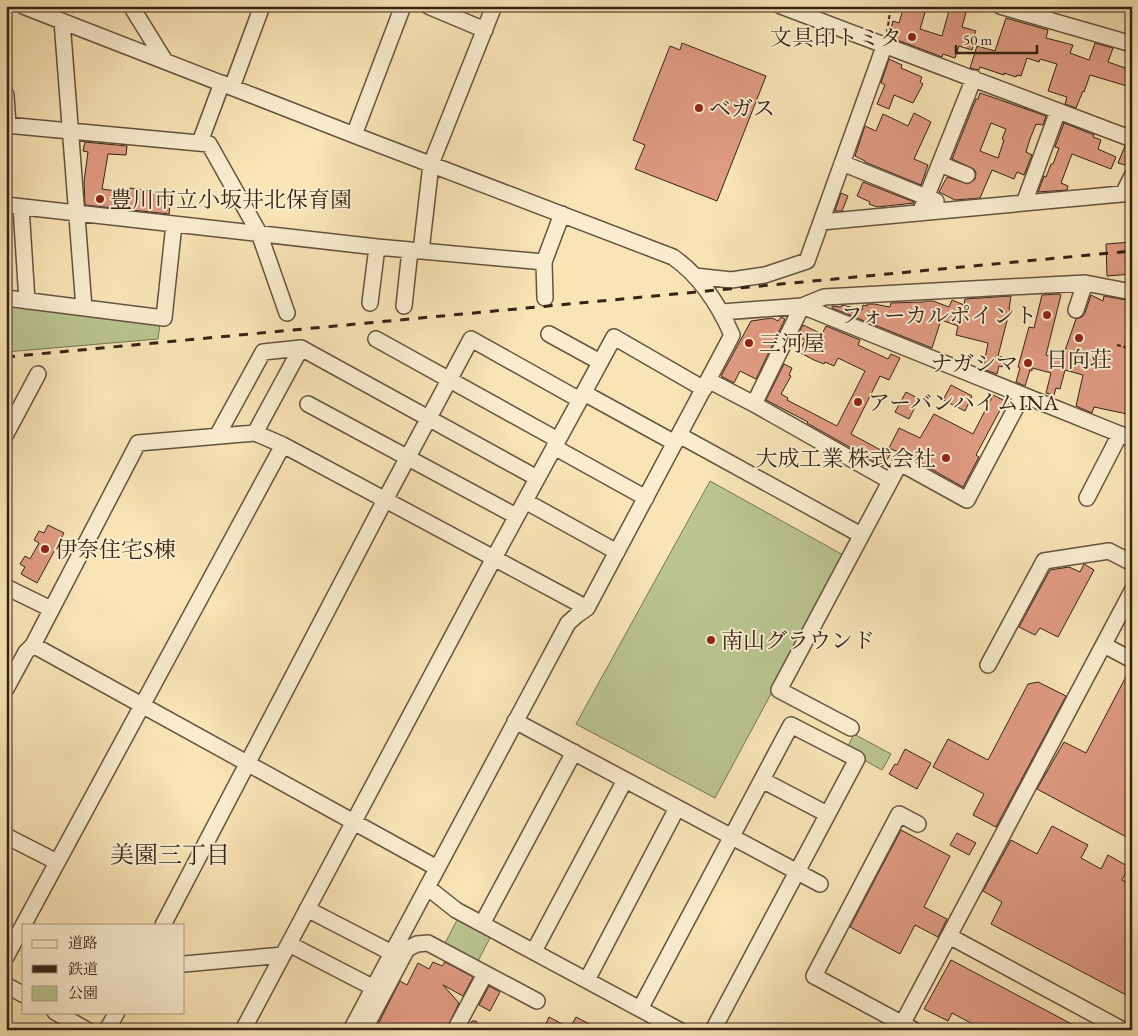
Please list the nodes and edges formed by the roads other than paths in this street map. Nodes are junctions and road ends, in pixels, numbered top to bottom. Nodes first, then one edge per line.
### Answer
1 (23, 6) edge
2 (131, 6) edge
3 (262, 6) edge
4 (403, 6) edge
5 (428, 6) edge
6 (494, 6) edge
7 (781, 6) edge
8 (1000, 6) edge
9 (62, 21) junction
10 (485, 30) junction
11 (885, 44) junction
12 (1132, 44) edge
13 (165, 61) junction
14 (974, 78) junction
15 (227, 85) junction
16 (6, 95) edge
17 (1058, 110) junction
18 (7, 125) edge
19 (70, 131) junction
20 (354, 135) junction
21 (1132, 138) edge
22 (200, 142) junction
23 (842, 163) junction
24 (431, 164) junction
25 (940, 164) junction
26 (967, 175) dead end
27 (1132, 176) edge
28 (1128, 193) edge
29 (927, 197) junction
30 (1024, 203) junction
31 (14, 206) edge
32 (958, 209) junction
33 (76, 213) junction
34 (920, 213) junction
35 (562, 214) junction
36 (821, 222) junction
37 (174, 224) junction
38 (259, 233) junction
39 (377, 247) junction
40 (416, 250) junction
41 (544, 262) junction
42 (695, 276) junction
43 (1085, 283) junction
44 (1132, 292) edge
45 (6, 298) edge
46 (545, 298) dead end
47 (27, 301) junction
48 (370, 303) dead end
49 (404, 306) dead end
50 (802, 306) junction
51 (84, 308) junction
52 (1076, 310) dead end
53 (722, 312) junction
54 (287, 314) dead end
55 (549, 334) dead end
56 (376, 339) dead end
57 (301, 348) junction
58 (600, 362) junction
59 (38, 374) dead end
60 (450, 380) junction
61 (706, 385) junction
62 (582, 396) junction
63 (1022, 396) junction
64 (308, 404) dead end
65 (754, 404) junction
66 (429, 418) junction
67 (255, 433) junction
68 (6, 434) edge
69 (217, 436) junction
70 (1126, 437) edge
71 (677, 439) junction
72 (556, 443) junction
73 (283, 445) junction
74 (408, 458) junction
75 (537, 478) junction
76 (890, 481) junction
77 (646, 498) junction
78 (1087, 498) dead end
79 (385, 500) junction
80 (525, 501) junction
81 (516, 516) junction
82 (861, 535) junction
83 (617, 552) junction
84 (494, 558) junction
85 (1132, 563) edge
86 (6, 587) edge
87 (1132, 591) edge
88 (587, 608) junction
89 (51, 609) junction
90 (33, 645) junction
91 (1104, 645) junction
92 (1132, 660) edge
93 (988, 665) dead end
94 (6, 689) edge
95 (142, 705) junction
96 (516, 721) junction
97 (851, 728) dead end
98 (574, 752) junction
99 (248, 764) junction
100 (625, 780) junction
101 (762, 780) junction
102 (677, 808) junction
103 (827, 814) junction
104 (353, 822) junction
105 (918, 824) dead end
106 (6, 836) edge
107 (732, 837) junction
108 (58, 862) junction
109 (437, 868) junction
110 (796, 872) junction
111 (820, 884) dead end
112 (427, 887) junction
113 (307, 909) junction
114 (24, 924) edge
115 (164, 924) edge
116 (482, 924) junction
117 (22, 928) edge
118 (949, 936) junction
119 (15, 941) edge
120 (286, 949) junction
121 (534, 951) junction
122 (392, 953) junction
123 (6, 957) edge
124 (185, 964) edge
125 (485, 974) junction
126 (587, 980) junction
127 (6, 985) edge
128 (374, 988) junction
129 (22, 994) edge
130 (537, 1001) dead end
131 (640, 1009) junction
132 (60, 1014) edge
133 (116, 1014) edge
134 (905, 1028) edge
135 (88, 1030) edge
136 (107, 1030) edge
137 (243, 1030) edge
138 (351, 1030) edge
139 (364, 1030) edge
140 (455, 1030) edge
141 (680, 1030) edge
142 (713, 1030) edge
143 (1123, 1030) edge

1 - 9 street
2 - 13 street
3 - 15 street
4 - 20 street
5 - 10 street
6 - 10 street
7 - 11 street
8 - 12 street
9 - 13 street
9 - 19 street
10 - 24 street
11 - 14 street
11 - 23 street
13 - 15 street
14 - 17 street
14 - 25 street
15 - 20 street
15 - 22 street
16 - 18 street
17 - 21 street
17 - 30 street
18 - 19 street
19 - 22 street
19 - 33 street
20 - 24 street
22 - 38 street
23 - 29 street
23 - 36 street
24 - 35 street
24 - 40 street
25 - 26 street
25 - 29 street
27 - 28 street
28 - 30 street
29 - 32 street
29 - 34 street
30 - 32 street
31 - 33 street
31 - 47 street
32 - 34 street
33 - 37 street
33 - 51 street
34 - 36 street
35 - 41 street
35 - 42 street
36 - 42 street
37 - 38 street
37 - 51 street
38 - 39 street
38 - 54 street
39 - 40 street
39 - 48 street
40 - 41 street
40 - 49 street
41 - 46 street
42 - 53 street
43 - 44 street
43 - 50 street
43 - 52 street
45 - 47 street
47 - 51 street
50 - 53 street
50 - 63 street
50 - 65 street
53 - 61 street
55 - 58 street
56 - 60 street
57 - 66 street
57 - 67 street
57 - 69 street
58 - 61 street
58 - 62 street
59 - 68 street
60 - 62 street
60 - 66 street
60 - 72 street
61 - 65 street
61 - 71 street
62 - 71 street
62 - 72 street
63 - 70 street
63 - 76 street
64 - 74 street
65 - 76 street
66 - 74 street
66 - 75 street
67 - 69 street
67 - 73 street
69 - 89 street
70 - 78 street
71 - 77 street
71 - 82 street
72 - 75 street
72 - 77 street
73 - 79 street
73 - 95 street
74 - 79 street
74 - 81 street
75 - 80 street
76 - 82 street
77 - 83 street
79 - 84 street
79 - 99 street
80 - 81 street
80 - 83 street
81 - 84 street
82 - 97 street
83 - 88 street
84 - 88 street
84 - 104 street
85 - 93 street
86 - 89 street
87 - 91 street
88 - 96 street
89 - 90 street
90 - 94 street
90 - 95 street
91 - 92 street
91 - 118 street
95 - 99 street
95 - 108 street
96 - 98 street
96 - 109 street
98 - 100 street
98 - 116 street
99 - 104 street
99 - 115 street
100 - 102 street
100 - 121 street
101 - 103 street
101 - 103 street
101 - 107 street
102 - 107 street
102 - 126 street
103 - 110 street
104 - 109 street
104 - 113 street
105 - 134 street
106 - 108 street
107 - 110 street
107 - 131 street
108 - 114 street
109 - 112 street
110 - 111 street
110 - 142 street
112 - 116 street
112 - 122 street
113 - 120 street
113 - 122 street
116 - 121 street
117 - 119 street
118 - 134 street
118 - 143 street
119 - 123 street
120 - 124 street
120 - 128 street
120 - 137 street
121 - 126 street
122 - 128 street
125 - 130 street
125 - 139 street
125 - 140 street
126 - 131 street
127 - 129 street
128 - 138 street
131 - 141 street
132 - 135 street
133 - 136 street

